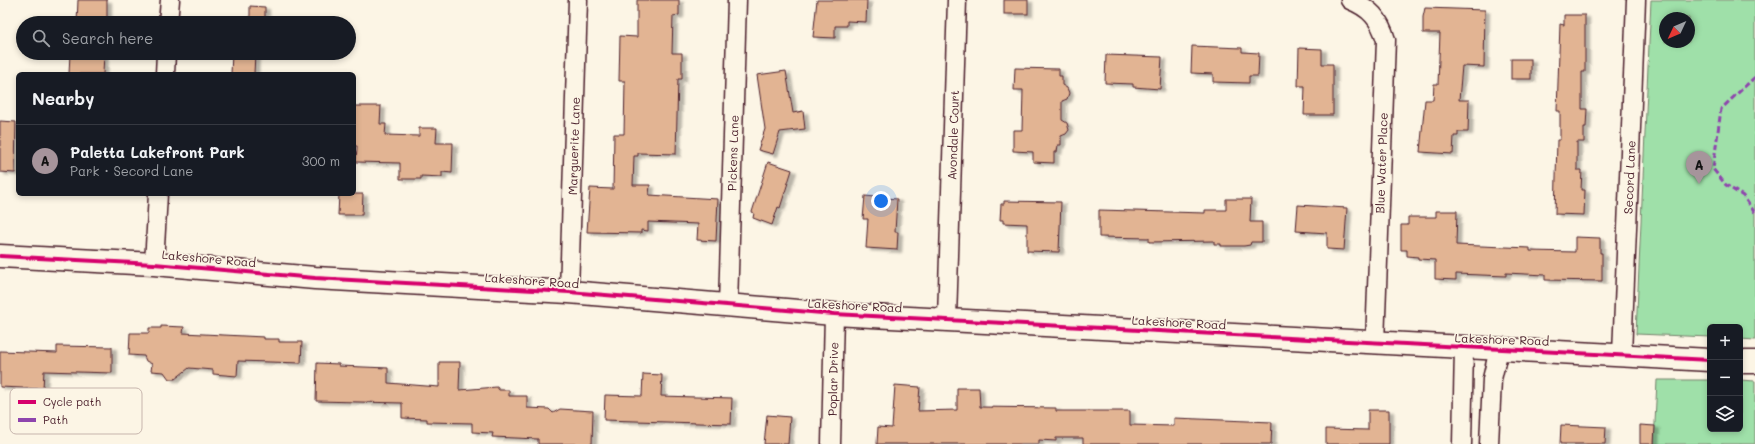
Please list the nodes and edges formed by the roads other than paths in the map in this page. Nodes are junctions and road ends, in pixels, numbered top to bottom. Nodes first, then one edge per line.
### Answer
1 (170, 0) edge
2 (578, 0) edge
3 (737, 0) edge
4 (957, 0) edge
5 (1350, 0) edge
6 (1636, 0) edge
7 (169, 16) edge
8 (166, 60) edge
9 (165, 72) edge
10 (158, 196) edge
11 (0, 256) edge
12 (154, 264) junction
13 (569, 292) junction
14 (728, 306) junction
15 (834, 314) junction
16 (948, 319) junction
17 (1376, 343) junction
18 (1464, 348) junction
19 (1499, 349) junction
20 (1622, 355) junction
21 (1707, 360) edge
22 (831, 444) edge
23 (1462, 444) edge
24 (1490, 444) edge

1 - 7 street
2 - 13 street, Marguerite Lane
3 - 14 street, Pickens Lane
4 - 16 street, Avondale Court
5 - 17 street, Blue Water Place
6 - 20 street, Secord Lane
8 - 9 street
10 - 12 street
11 - 12 main road, Lakeshore Road
12 - 13 main road, Lakeshore Road
13 - 14 main road, Lakeshore Road
14 - 15 main road, Lakeshore Road
15 - 16 main road, Lakeshore Road
15 - 22 street, Poplar Drive
16 - 17 main road, Lakeshore Road
17 - 18 main road, Lakeshore Road
18 - 19 main road, Lakeshore Road
18 - 23 street
19 - 20 main road, Lakeshore Road
19 - 24 street
20 - 21 main road, Lakeshore Road

